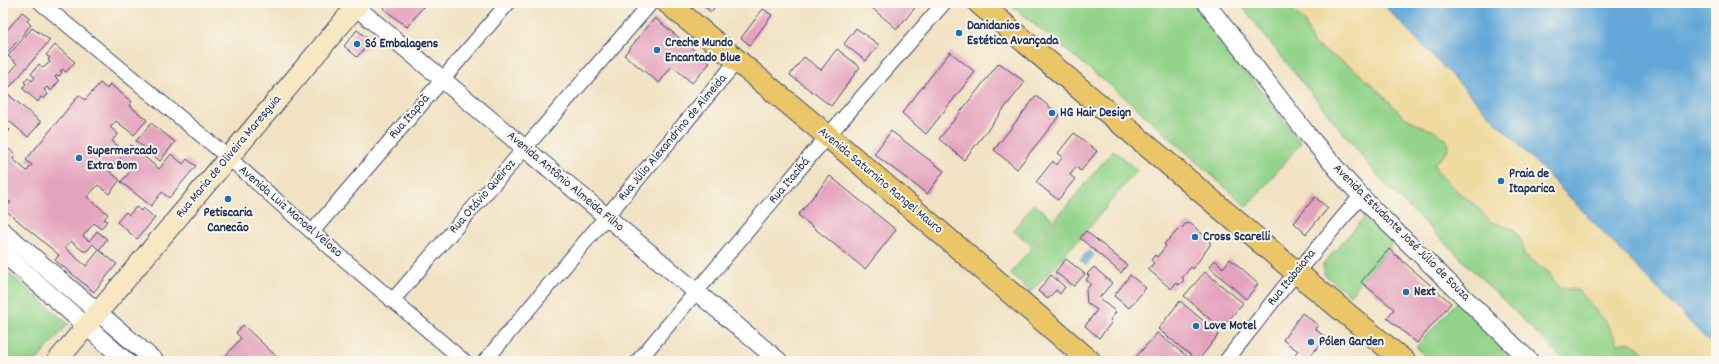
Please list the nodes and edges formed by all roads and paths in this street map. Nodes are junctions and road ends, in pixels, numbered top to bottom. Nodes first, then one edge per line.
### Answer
1 (41, 3) edge
2 (508, 3) edge
3 (651, 3) edge
4 (668, 3) edge
5 (944, 3) edge
6 (979, 3) edge
7 (1206, 3) edge
8 (355, 4) edge
9 (737, 62) junction
10 (443, 79) junction
11 (828, 136) junction
12 (525, 149) junction
13 (229, 158) junction
14 (1361, 196) junction
15 (607, 217) junction
16 (3, 231) edge
17 (312, 232) junction
18 (3, 253) edge
19 (49, 270) junction
20 (1297, 273) junction
21 (38, 283) junction
22 (697, 292) junction
23 (392, 300) junction
24 (92, 319) junction
25 (57, 361) edge
26 (126, 361) edge
27 (155, 361) edge
28 (464, 361) edge
29 (485, 361) edge
30 (638, 361) edge
31 (779, 361) edge
32 (1090, 361) edge
33 (1226, 361) edge
34 (1404, 361) edge
35 (1530, 361) edge

1 - 13 street, Avenida Luiz Manoel Veloso
2 - 10 street, Rua Itapoã
3 - 12 street, Rua Otávio Queiroz
4 - 9 main road, Avenida Saturnino Rangel Mauro
5 - 11 street, Rua Itacibá
6 - 20 main road
7 - 14 street, Avenida Estudante José Júlio de Souza
8 - 10 street, Avenida Antônio Almeida Filho
8 - 13 main road, Rua Maria de Oliveira Maresguia
9 - 11 main road, Avenida Saturnino Rangel Mauro
9 - 15 street, Rua Júlio Alexandrino de Almeida
10 - 12 street, Avenida Antônio Almeida Filho
10 - 17 street, Rua Itapoã
11 - 22 street, Rua Itacibá
11 - 32 main road, Avenida Saturnino Rangel Mauro
12 - 15 street, Avenida Antônio Almeida Filho
12 - 23 street, Rua Otávio Queiroz
13 - 17 street, Avenida Luiz Manoel Veloso
13 - 24 main road, Rua Maria de Oliveira Maresguia
14 - 20 street, Rua Itabaiana
14 - 35 street, Avenida Estudante José Júlio de Souza
15 - 22 street, Avenida Antônio Almeida Filho
15 - 29 street, Rua Júlio Alexandrino de Almeida
16 - 19 street
17 - 23 street, Avenida Luiz Manoel Veloso
18 - 21 street
19 - 21 street
19 - 24 street
20 - 33 street, Rua Itabaiana
20 - 34 main road
21 - 24 street
22 - 30 street, Rua Itacibá
22 - 31 street, Avenida Antônio Almeida Filho
23 - 28 street, Avenida Luiz Manoel Veloso
24 - 25 main road, Rua Maria de Oliveira Maresguia
24 - 26 street
24 - 27 street

